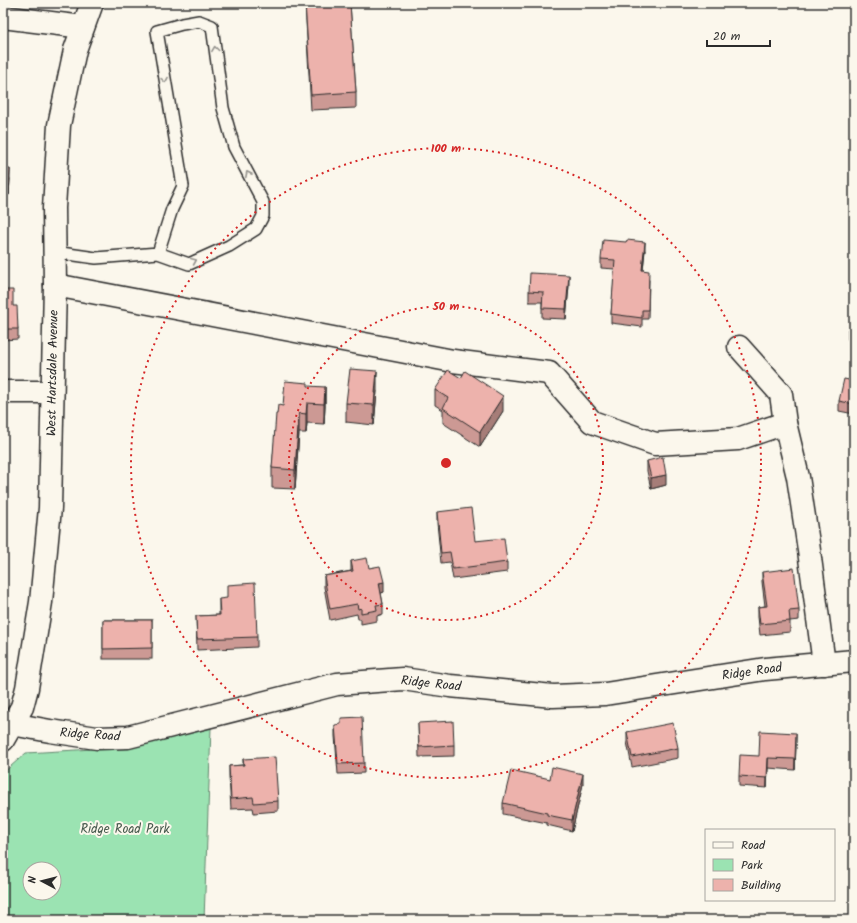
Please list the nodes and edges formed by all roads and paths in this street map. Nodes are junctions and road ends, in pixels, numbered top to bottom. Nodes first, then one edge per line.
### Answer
1 (92, 3) edge
2 (3, 17) edge
3 (83, 27) junction
4 (54, 252) junction
5 (158, 253) junction
6 (55, 285) junction
7 (739, 347) dead end
8 (3, 392) edge
9 (52, 392) junction
10 (785, 423) junction
11 (854, 661) edge
12 (824, 664) junction
13 (8, 732) edge

1 - 3 street, West Hartsdale Avenue
2 - 3 street
3 - 4 street, West Hartsdale Avenue
4 - 5 lane
4 - 6 street, West Hartsdale Avenue
5 -> 5 lane
6 - 9 street, West Hartsdale Avenue
6 - 10 street
7 - 10 street
8 - 9 street
9 - 13 street, West Hartsdale Avenue
10 - 12 street
11 - 12 street, Ridge Road
12 - 13 street, Ridge Road

